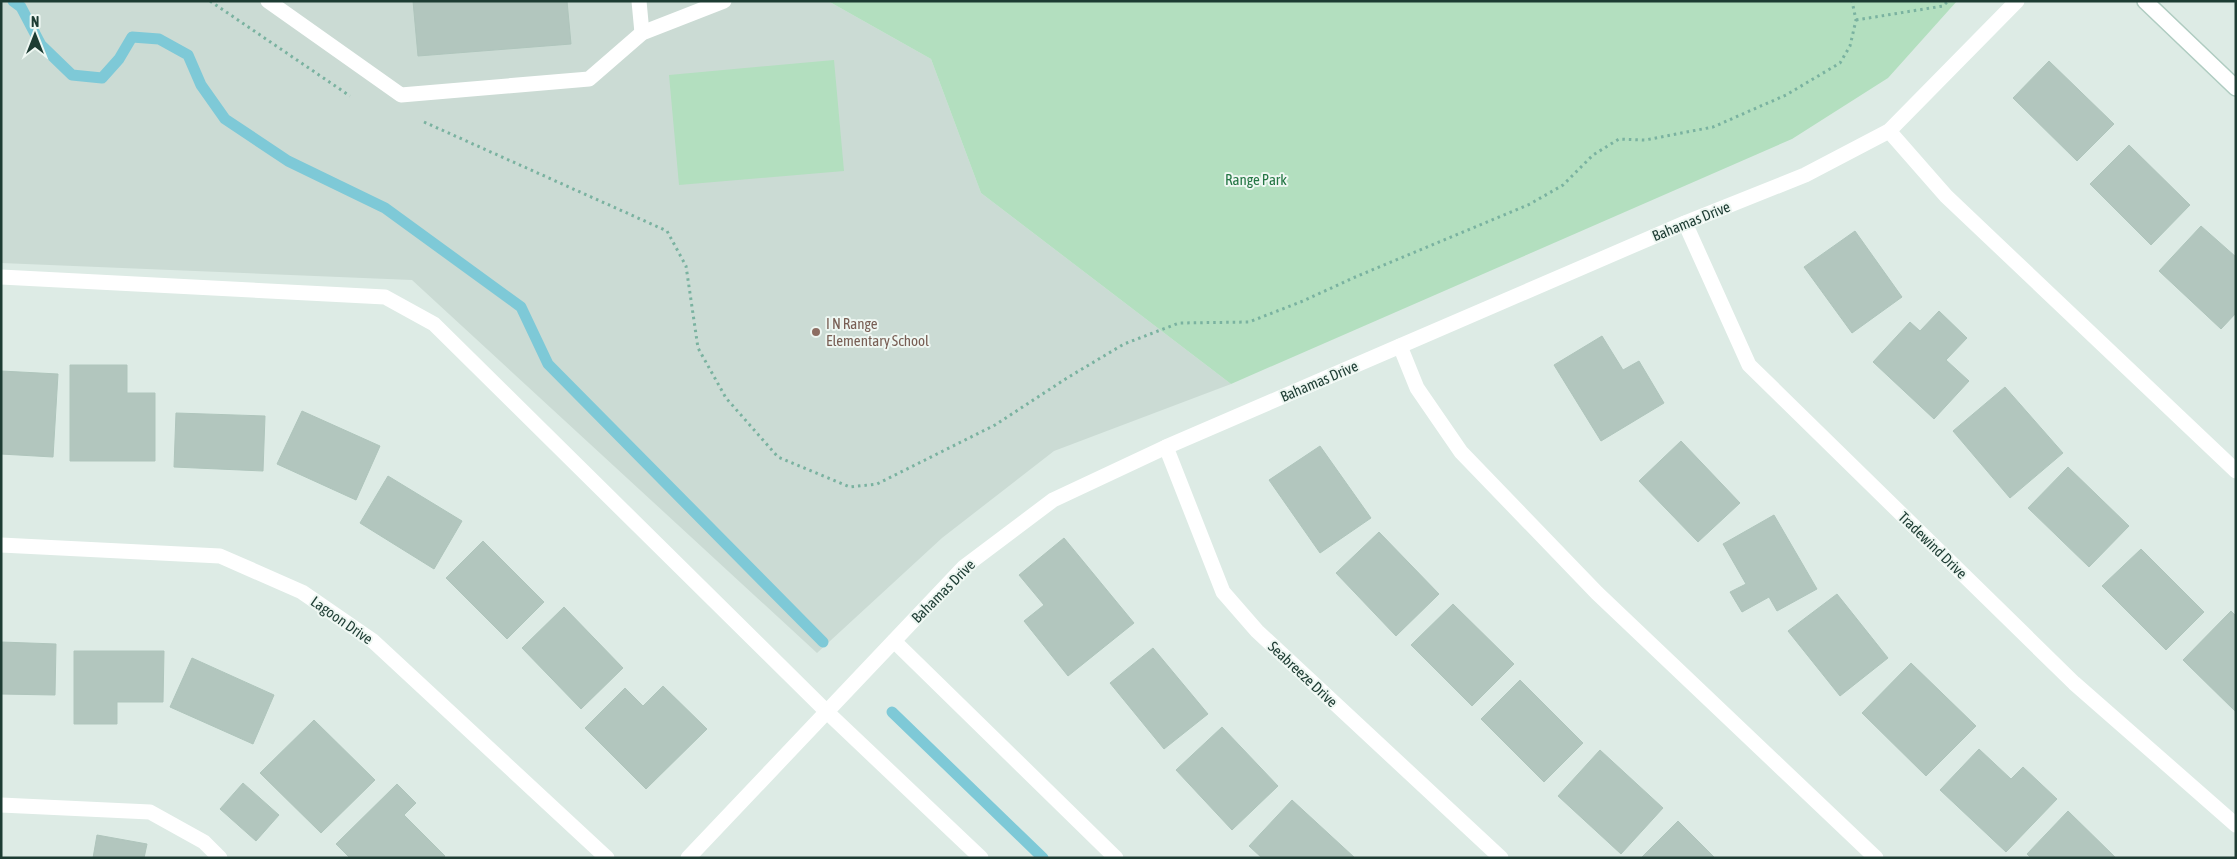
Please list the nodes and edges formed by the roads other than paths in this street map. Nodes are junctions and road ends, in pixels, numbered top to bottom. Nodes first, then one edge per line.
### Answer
1 (268, 1) edge
2 (639, 1) edge
3 (724, 1) edge
4 (2017, 1) edge
5 (2145, 1) edge
6 (642, 33) junction
7 (2236, 88) edge
8 (1889, 131) junction
9 (1685, 223) junction
10 (1, 277) edge
11 (1400, 346) junction
12 (1166, 447) junction
13 (2236, 471) edge
14 (1, 545) edge
15 (894, 641) junction
16 (827, 712) junction
17 (1, 805) edge
18 (2236, 825) edge
19 (220, 858) edge
20 (607, 858) edge
21 (688, 858) edge
22 (981, 858) edge
23 (1116, 858) edge
24 (1501, 858) edge
25 (1876, 858) edge

1 - 6 street
2 - 6 street
3 - 6 street
4 - 8 street, Bahamas Drive
5 - 7 street
8 - 9 street, Bahamas Drive
8 - 13 street
9 - 11 street, Bahamas Drive
9 - 18 street, Tradewind Drive
10 - 16 street
11 - 12 street, Bahamas Drive
11 - 25 street
12 - 15 street, Bahamas Drive
12 - 24 street, Seabreeze Drive
14 - 20 street, Lagoon Drive
15 - 16 street, Bahamas Drive
15 - 23 street
16 - 21 street, Bahamas Drive
16 - 22 street
17 - 19 street

